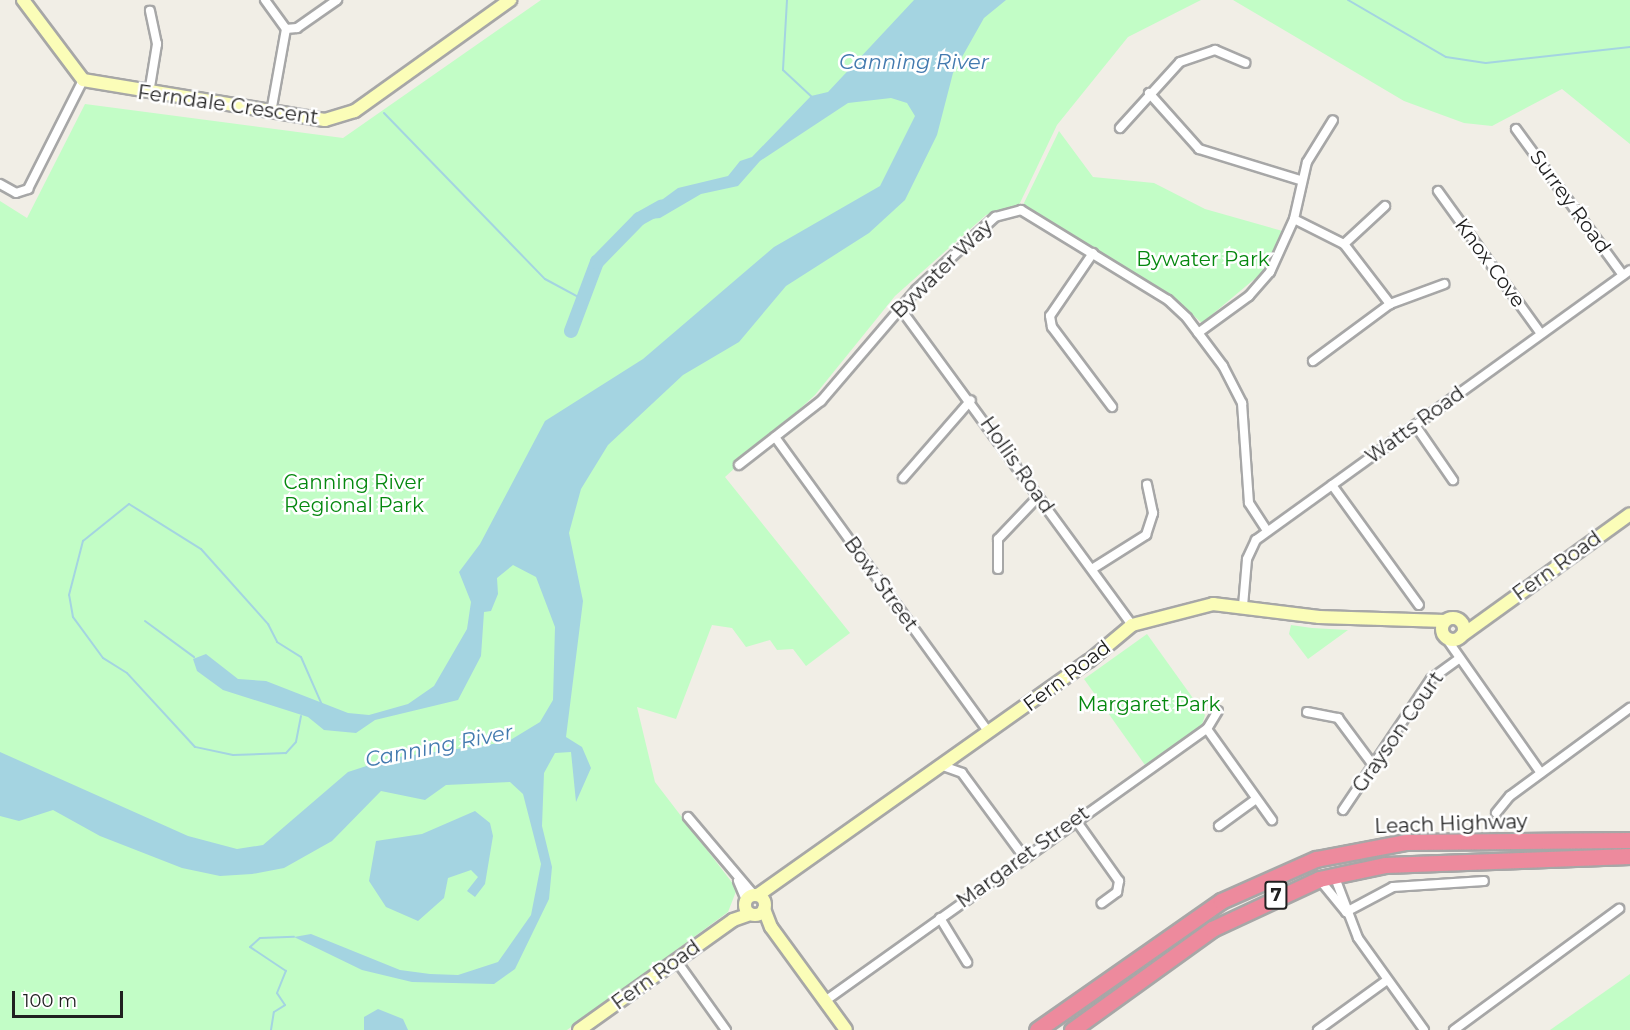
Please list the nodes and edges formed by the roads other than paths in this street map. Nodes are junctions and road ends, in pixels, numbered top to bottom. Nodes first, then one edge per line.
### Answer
1 (23, 0) edge
2 (264, 0) edge
3 (337, 0) edge
4 (510, 0) edge
5 (150, 11) dead end
6 (286, 28) junction
7 (1245, 63) dead end
8 (82, 80) junction
9 (149, 93) junction
10 (1149, 93) junction
11 (271, 112) junction
12 (1333, 120) dead end
13 (1120, 128) dead end
14 (1516, 129) dead end
15 (1300, 180) junction
16 (0, 184) edge
17 (1438, 191) dead end
18 (1385, 206) dead end
19 (1294, 219) junction
20 (1344, 244) junction
21 (1093, 253) junction
22 (1627, 273) edge
23 (1444, 284) dead end
24 (1390, 304) junction
25 (900, 308) junction
26 (1198, 333) junction
27 (1542, 334) junction
28 (1313, 361) dead end
29 (971, 400) junction
30 (1112, 407) dead end
31 (1415, 425) junction
32 (776, 437) junction
33 (739, 465) dead end
34 (903, 478) dead end
35 (1453, 480) dead end
36 (1147, 485) dead end
37 (1332, 485) junction
38 (1039, 496) junction
39 (1630, 514) edge
40 (1267, 531) junction
41 (998, 569) dead end
42 (1092, 569) junction
43 (1419, 605) dead end
44 (1243, 606) junction
45 (1484, 616) junction
46 (1400, 620) junction
47 (1451, 620) junction
48 (1132, 625) junction
49 (1452, 637) junction
50 (1457, 660) junction
51 (1630, 708) edge
52 (1218, 711) dead end
53 (1307, 712) dead end
54 (1207, 729) junction
55 (987, 730) junction
56 (1373, 765) junction
57 (949, 767) junction
58 (1540, 773) junction
59 (1256, 799) junction
60 (1343, 810) dead end
61 (1496, 813) dead end
62 (688, 816) dead end
63 (1075, 819) junction
64 (1272, 820) dead end
65 (1218, 826) dead end
66 (1630, 840) edge
67 (1630, 856) edge
68 (1024, 857) junction
69 (1597, 860) junction
70 (1630, 863) edge
71 (1326, 877) junction
72 (1484, 881) dead end
73 (1250, 886) junction
74 (1102, 903) dead end
75 (755, 905) junction
76 (1619, 909) dead end
77 (1346, 912) junction
78 (940, 918) junction
79 (676, 960) junction
80 (967, 962) dead end
81 (1387, 980) junction
82 (825, 1001) junction
83 (594, 1026) edge
84 (579, 1030) edge
85 (726, 1030) edge
86 (846, 1030) edge
87 (1037, 1030) edge
88 (1072, 1030) edge
89 (1318, 1030) edge
90 (1424, 1030) edge
91 (1454, 1030) edge

1 - 8 street
2 - 6 street
3 - 6 street
4 - 11 street, Ferndale Crescent
5 - 9 street
6 - 11 street
7 - 10 street
8 - 9 street, Ferndale Crescent
8 - 16 street
9 - 11 street, Ferndale Crescent
10 - 13 street
10 - 15 street
12 - 15 street
14 - 22 street, Surrey Road
15 - 19 street
17 - 27 street, Knox Cove
18 - 20 street
19 - 20 street
19 - 26 street
20 - 24 street
21 - 25 street, Bywater Way
21 - 26 street, Bywater Way
21 - 30 street
22 - 27 street, Watts Road
23 - 24 street
24 - 28 street
25 - 29 street, Hollis Road
25 - 32 street, Bywater Way
26 - 40 street, Bywater Way
27 - 31 street, Watts Road
29 - 34 street
29 - 38 street, Hollis Road
31 - 35 street
31 - 37 street, Watts Road
32 - 33 street, Bywater Way
32 - 55 street, Bow Street
36 - 42 street
37 - 40 street, Watts Road
37 - 43 street
38 - 41 street
38 - 42 street, Hollis Road
39 - 45 street, Fern Road
40 - 44 street, Watts Road
42 - 48 street, Hollis Road
44 - 46 street, Fern Road
44 - 48 street, Fern Road
45 - 47 street, Fern Road
45 - 49 street, Fern Road
46 - 47 street, Fern Road
46 - 49 street, Fern Road
47 - 49 street
47 - 49 street
48 - 55 street, Fern Road
49 - 50 street
50 - 56 street, Grayson Court
50 - 58 street
51 - 58 street
52 - 54 street, Margaret Street
53 - 56 street
54 - 59 street
54 - 63 street, Margaret Street
55 - 57 street, Fern Road
56 - 60 street, Grayson Court
57 - 68 street
57 - 75 street, Fern Road
58 - 61 street
59 - 64 street
59 - 65 street
62 - 75 street
63 - 68 street, Margaret Street
63 - 74 street
66 - 73 highway, Leach Highway / 7
67 - 69 highway, Leach Highway / 7
68 - 78 street, Margaret Street
69 - 70 highway
69 - 71 highway, Leach Highway / 7
71 - 73 highway
71 - 77 street
71 - 77 street
71 - 88 highway, Leach Highway / 7
72 - 77 street
73 - 87 highway, Leach Highway / 7
75 - 79 street, Fern Road
75 - 82 street
76 - 91 street
77 - 81 street
78 - 80 street
78 - 82 street, Margaret Street
79 - 83 street, Fern Road
79 - 85 street
81 - 89 street
81 - 90 street
82 - 86 street
83 - 84 street, Fern Road

